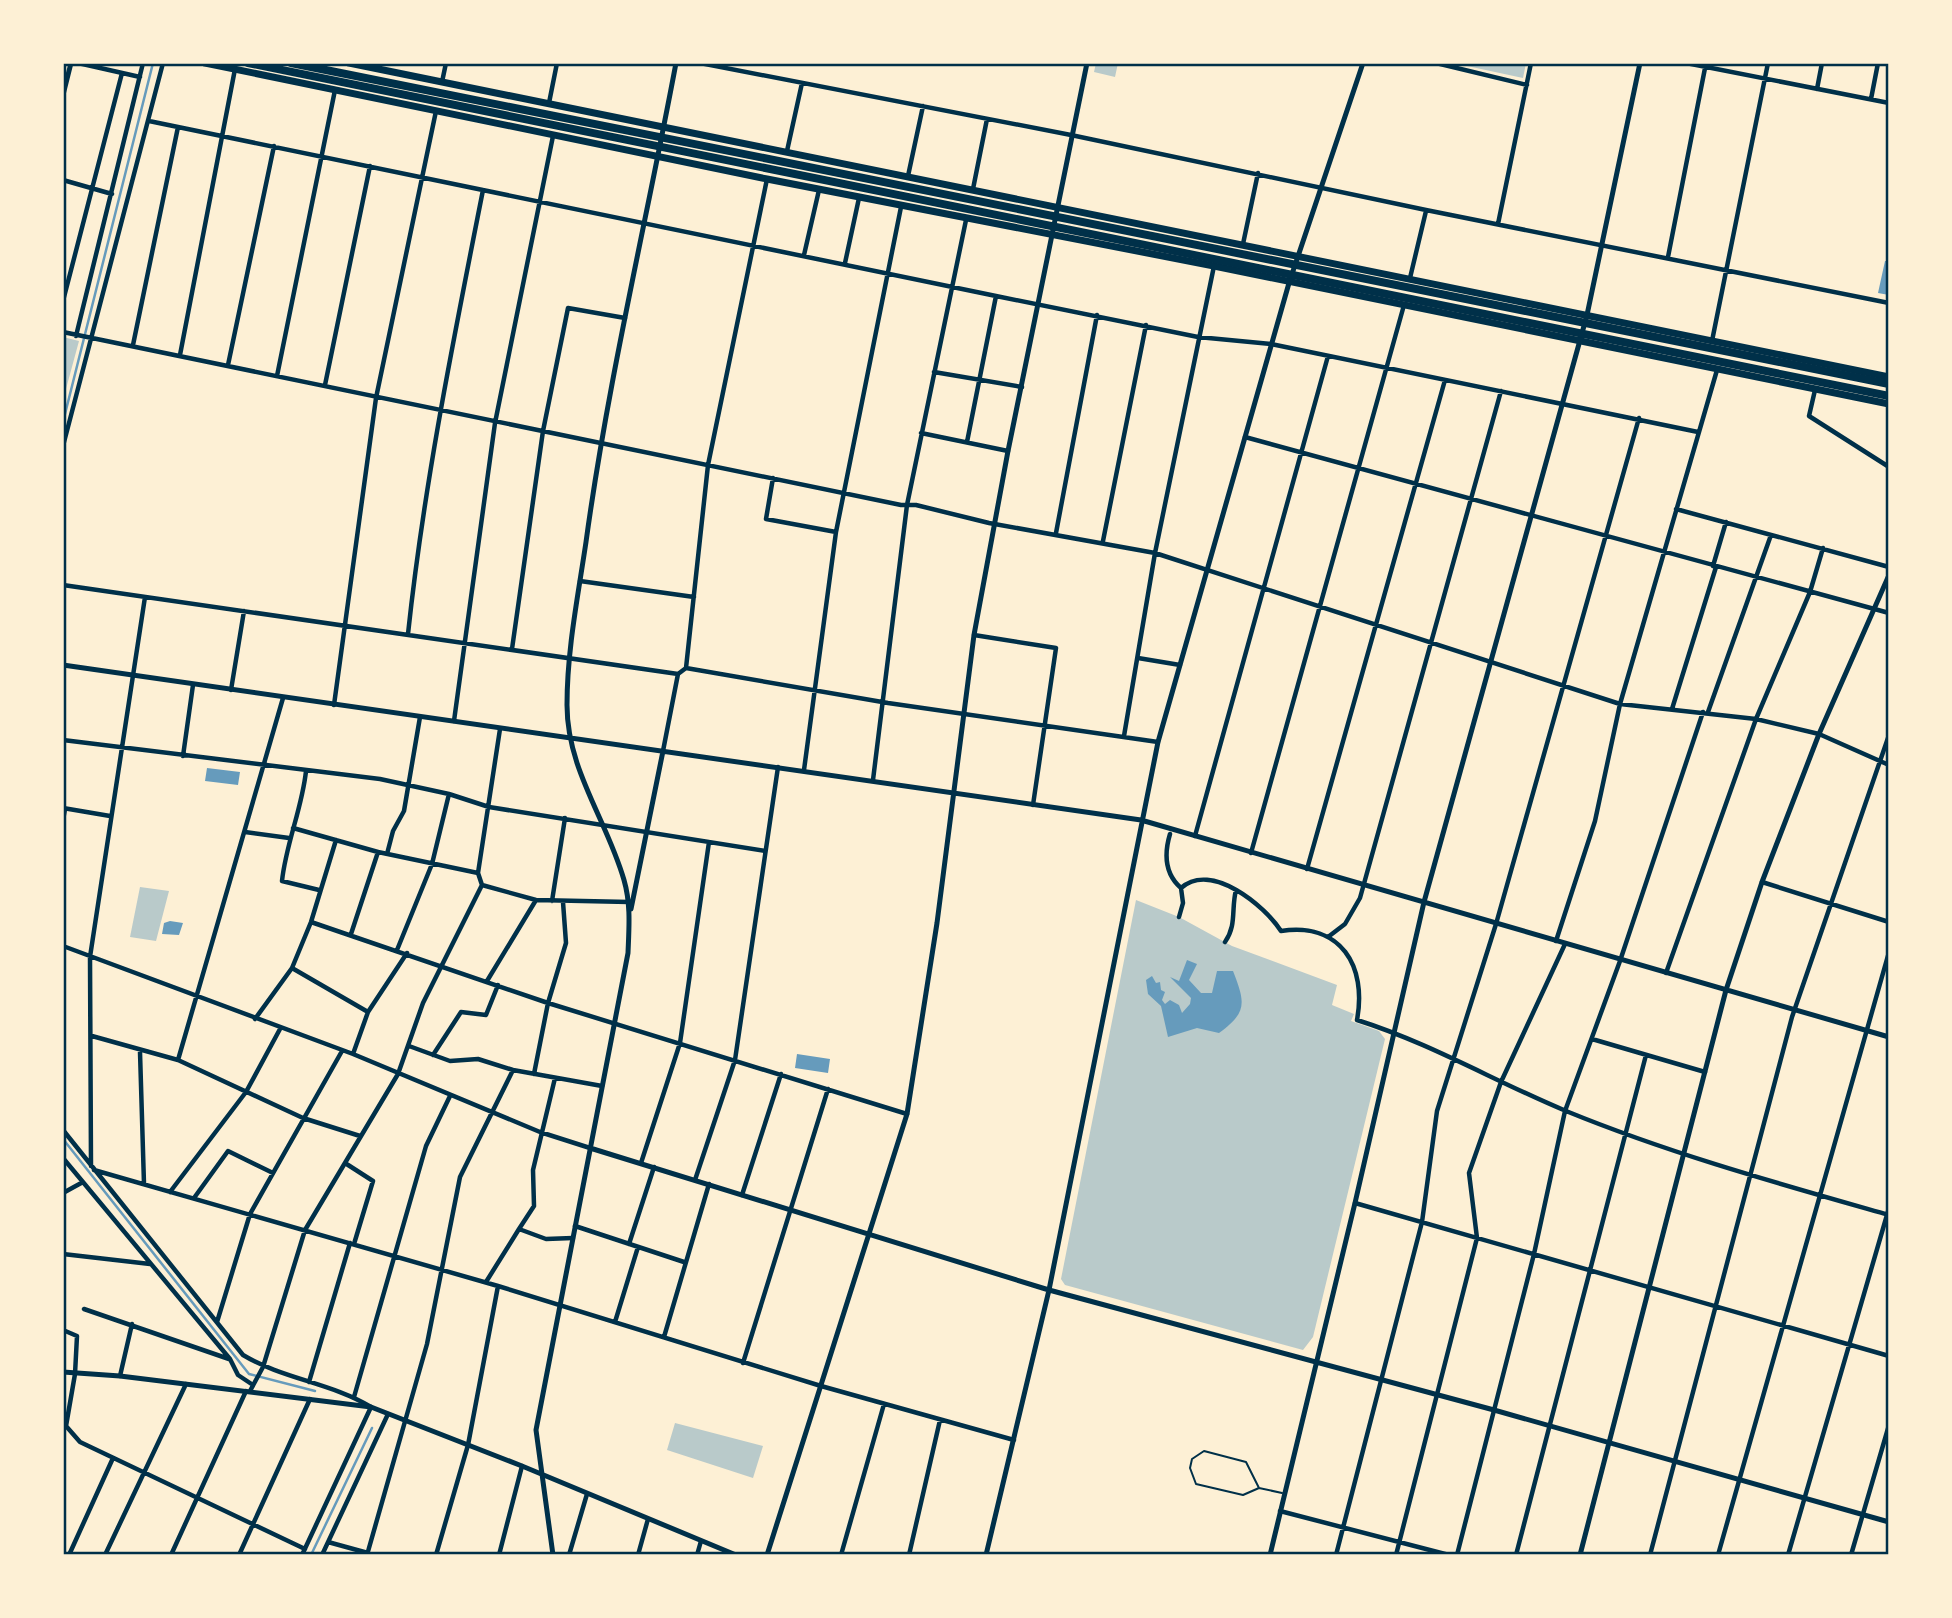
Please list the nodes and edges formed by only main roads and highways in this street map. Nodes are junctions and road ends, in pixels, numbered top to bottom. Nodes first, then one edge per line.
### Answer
1 (205, 63) edge
2 (248, 63) edge
3 (291, 63) edge
4 (349, 63) edge
5 (1889, 377) edge
6 (1889, 384) edge
7 (1889, 396) edge
8 (1889, 404) edge

1 - 8 highway
2 - 7 highway
3 - 6 highway
4 - 5 highway

